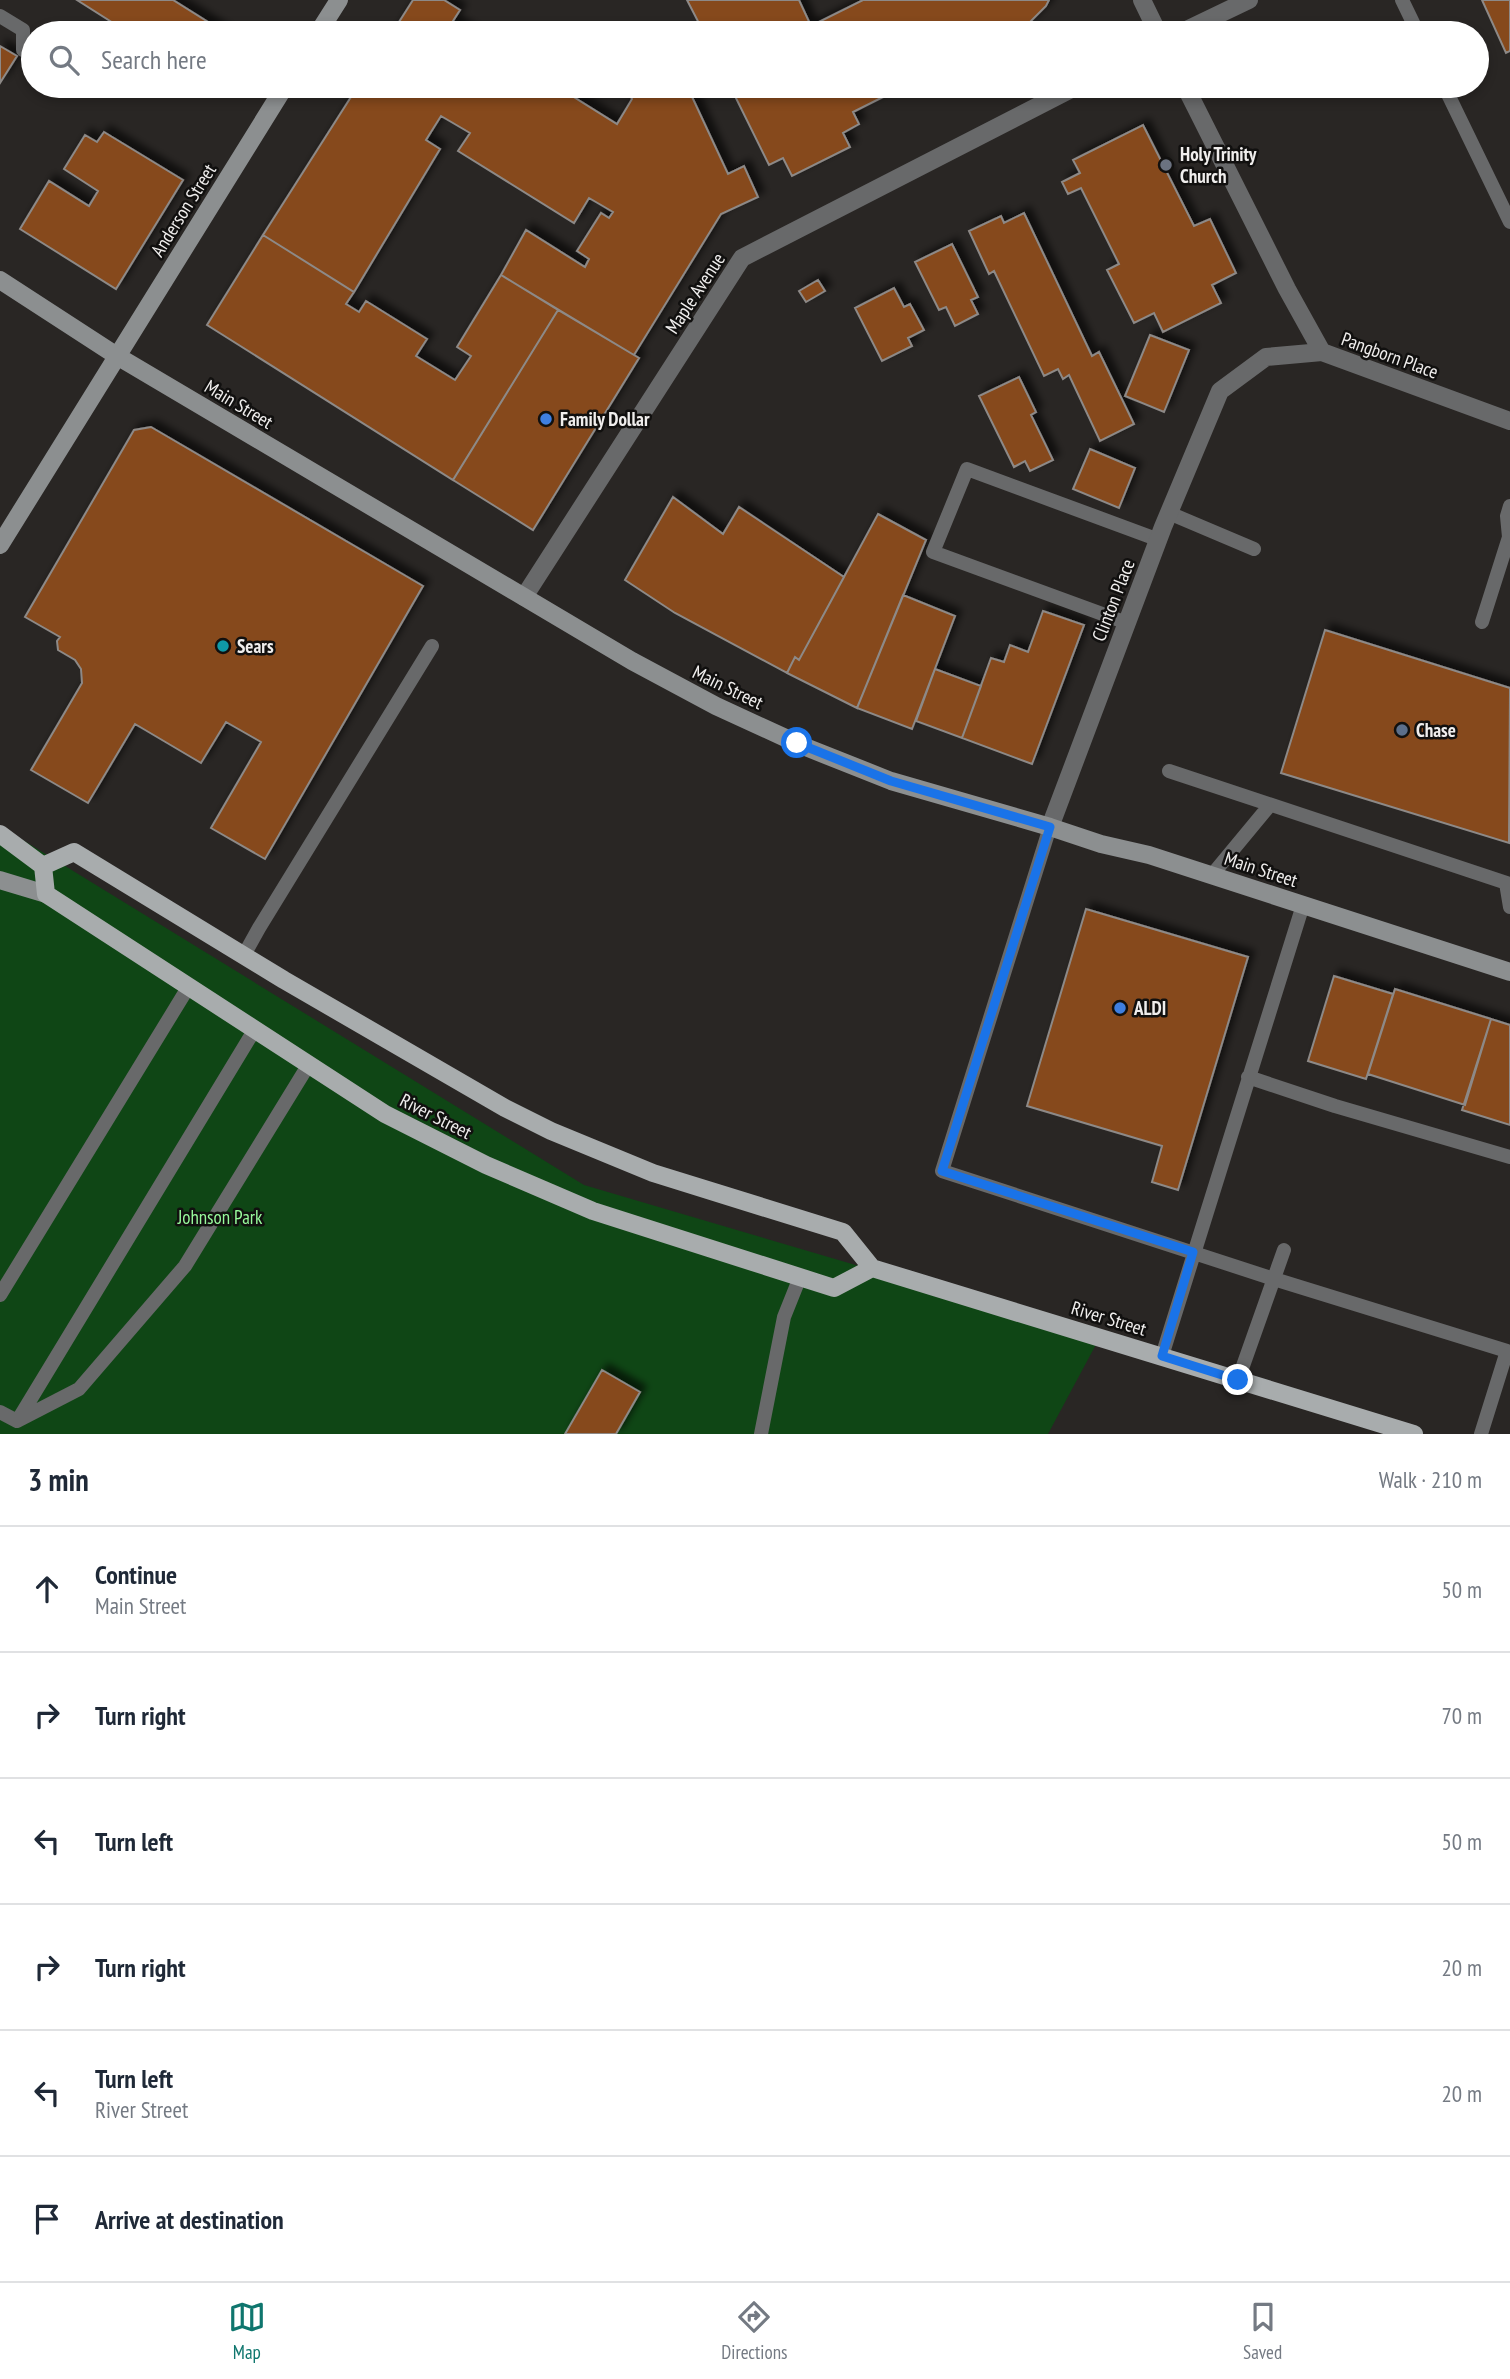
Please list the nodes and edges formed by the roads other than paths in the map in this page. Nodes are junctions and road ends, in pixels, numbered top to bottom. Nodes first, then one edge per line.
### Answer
1 (339, 0) edge
2 (1142, 0) edge
3 (1249, 0) edge
4 (1402, 0) edge
5 (0, 16) edge
6 (326, 21) edge
7 (1152, 21) edge
8 (1205, 21) edge
9 (1412, 21) edge
10 (21, 29) edge
11 (278, 98) edge
12 (1054, 98) edge
13 (1191, 98) edge
14 (1450, 98) edge
15 (1510, 222) edge
16 (0, 280) edge
17 (1322, 352) junction
18 (117, 356) junction
19 (1220, 390) joint
20 (1510, 421) edge
21 (1509, 511) edge
22 (1169, 513) junction
23 (1159, 540) junction
24 (0, 545) edge
25 (1254, 549) dead end
26 (524, 597) junction
27 (1482, 622) dead end
28 (1127, 623) junction
29 (432, 646) dead end
30 (1169, 771) dead end
31 (1270, 805) junction
32 (1050, 827) junction
33 (0, 834) edge
34 (43, 866) junction
35 (1212, 875) junction
36 (0, 880) edge
37 (1508, 883) edge
38 (46, 894) junction
39 (1303, 905) junction
40 (1510, 907) edge
41 (244, 955) junction
42 (1510, 972) edge
43 (189, 986) junction
44 (255, 1029) junction
45 (309, 1064) junction
46 (1248, 1077) junction
47 (1510, 1157) edge
48 (1284, 1250) dead end
49 (1193, 1252) junction
50 (872, 1268) junction
51 (800, 1278) junction
52 (1274, 1279) junction
53 (0, 1295) edge
54 (1162, 1356) junction
55 (1238, 1380) junction
56 (0, 1412) edge
57 (17, 1421) junction
58 (1371, 1428) edge
59 (761, 1434) edge
60 (1413, 1434) edge
61 (1481, 1434) edge

1 - 6 main road
2 - 7 street
3 - 8 street
4 - 9 lane
5 - 10 lane
11 - 18 main road, Anderson Street
12 - 26 street, Maple Avenue
13 - 17 street
14 - 15 lane
16 - 18 main road, Main Street
17 - 19 street, Pangborn Place
17 - 20 street, Pangborn Place
18 - 24 main road, Anderson Street
18 - 26 main road, Main Street
19 - 22 street, Clinton Place
21 - 27 lane
22 - 23 street, Clinton Place
22 - 25 lane
23 - 28 street, Clinton Place
23 - 28 lane
26 - 32 main road, Main Street
28 - 32 street, Clinton Place
29 - 41 lane
30 - 31 lane
31 - 35 lane
31 - 37 lane
32 - 35 main road, Main Street
32 - 49 lane
33 - 34 main road
34 - 38 main road
34 - 41 main road, River Street
35 - 39 main road, Main Street
36 - 38 main road
37 - 40 lane
38 - 43 main road, River Street
39 - 42 main road, Main Street
39 - 46 lane
41 - 50 main road, River Street
43 - 44 main road, River Street
43 - 53 lane
44 - 45 main road, River Street
44 - 57 lane
45 - 51 main road, River Street
45 - 57 lane
46 - 47 lane
46 - 49 lane
48 - 52 lane
49 - 52 lane
49 - 54 lane
50 - 51 main road, River Street
50 - 54 main road, River Street
51 - 59 lane
52 - 55 lane
52 - 61 lane
54 - 55 main road, River Street
55 - 58 main road, River Street
56 - 57 lane
58 - 60 main road, River Street

